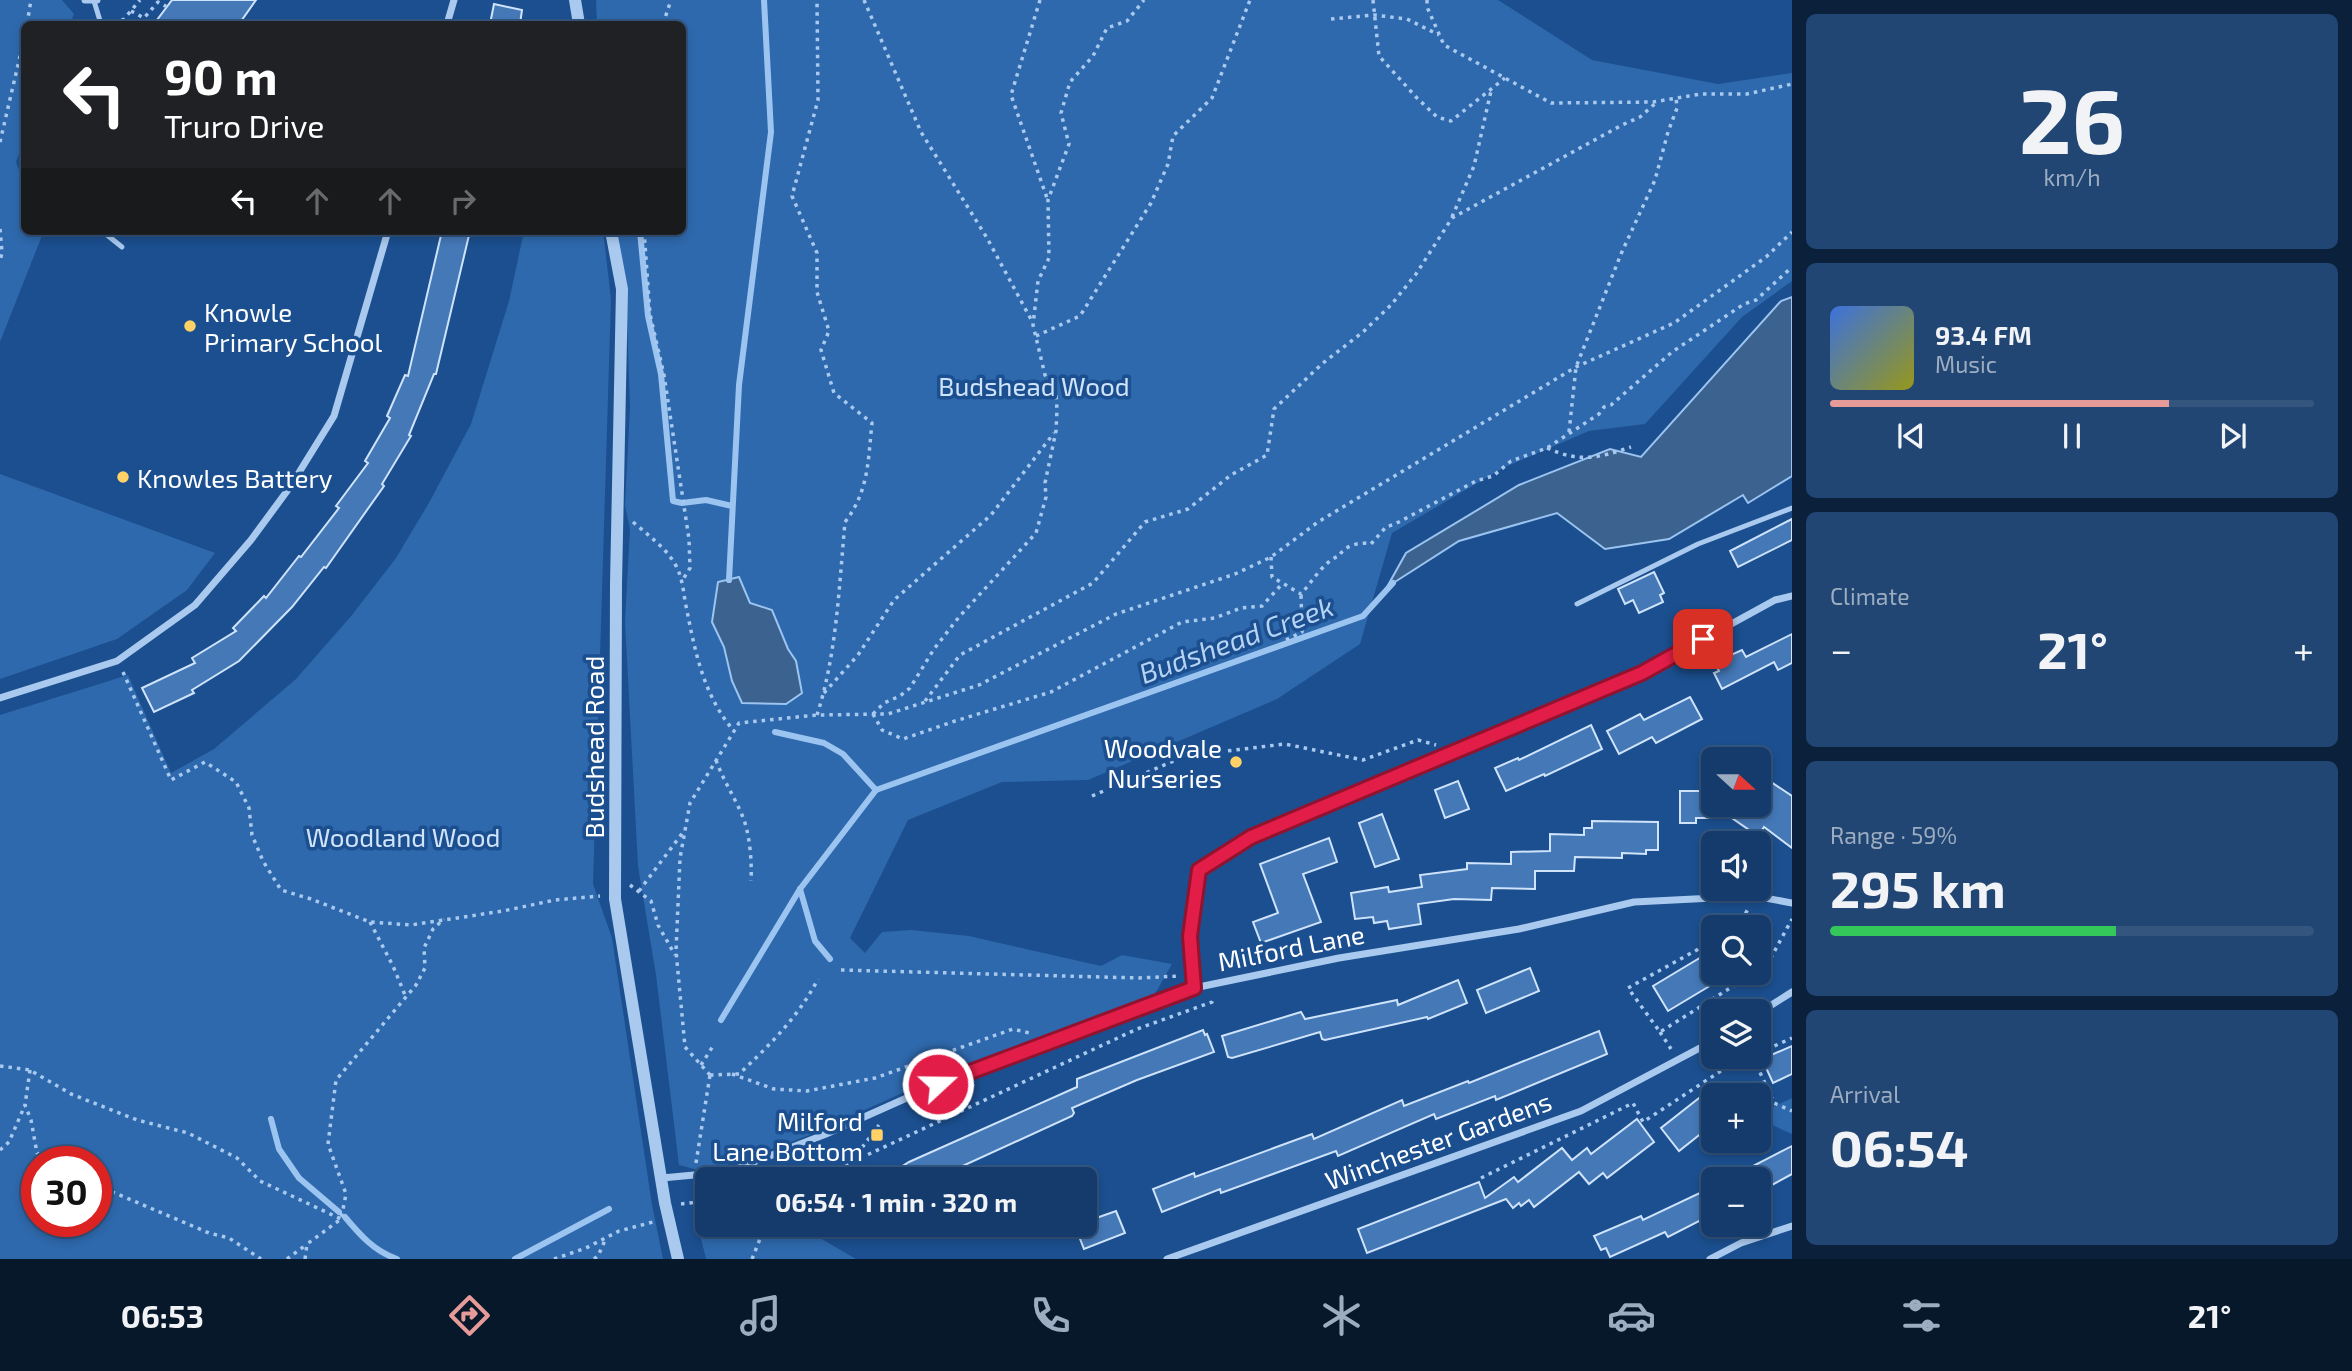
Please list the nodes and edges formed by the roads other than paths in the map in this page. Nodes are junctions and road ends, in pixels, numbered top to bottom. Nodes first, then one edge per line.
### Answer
1 (454, 0) edge
2 (575, 0) edge
3 (92, 1) edge
4 (100, 21) edge
5 (448, 21) edge
6 (578, 21) edge
7 (107, 235) edge
8 (387, 235) edge
9 (612, 235) edge
10 (122, 247) dead end
11 (1792, 508) edge
12 (1792, 596) edge
13 (1577, 604) dead end
14 (0, 698) edge
15 (1792, 903) edge
16 (1194, 988) junction
17 (1792, 992) edge
18 (1771, 1005) edge
19 (1701, 1047) edge
20 (662, 1178) junction
21 (1792, 1226) edge
22 (678, 1259) edge
23 (1167, 1259) edge
24 (1710, 1259) edge

1 - 5 street
2 - 6 street
3 - 4 lane
7 - 10 lane
8 - 14 street
9 - 20 street, Budshead Road
11 - 13 lane
12 - 16 street
15 - 16 street, Milford Lane
16 - 20 street, Milford Lane
17 - 18 street
19 - 23 street, Winchester Gardens
20 - 22 street, Budshead Road
21 - 24 street

